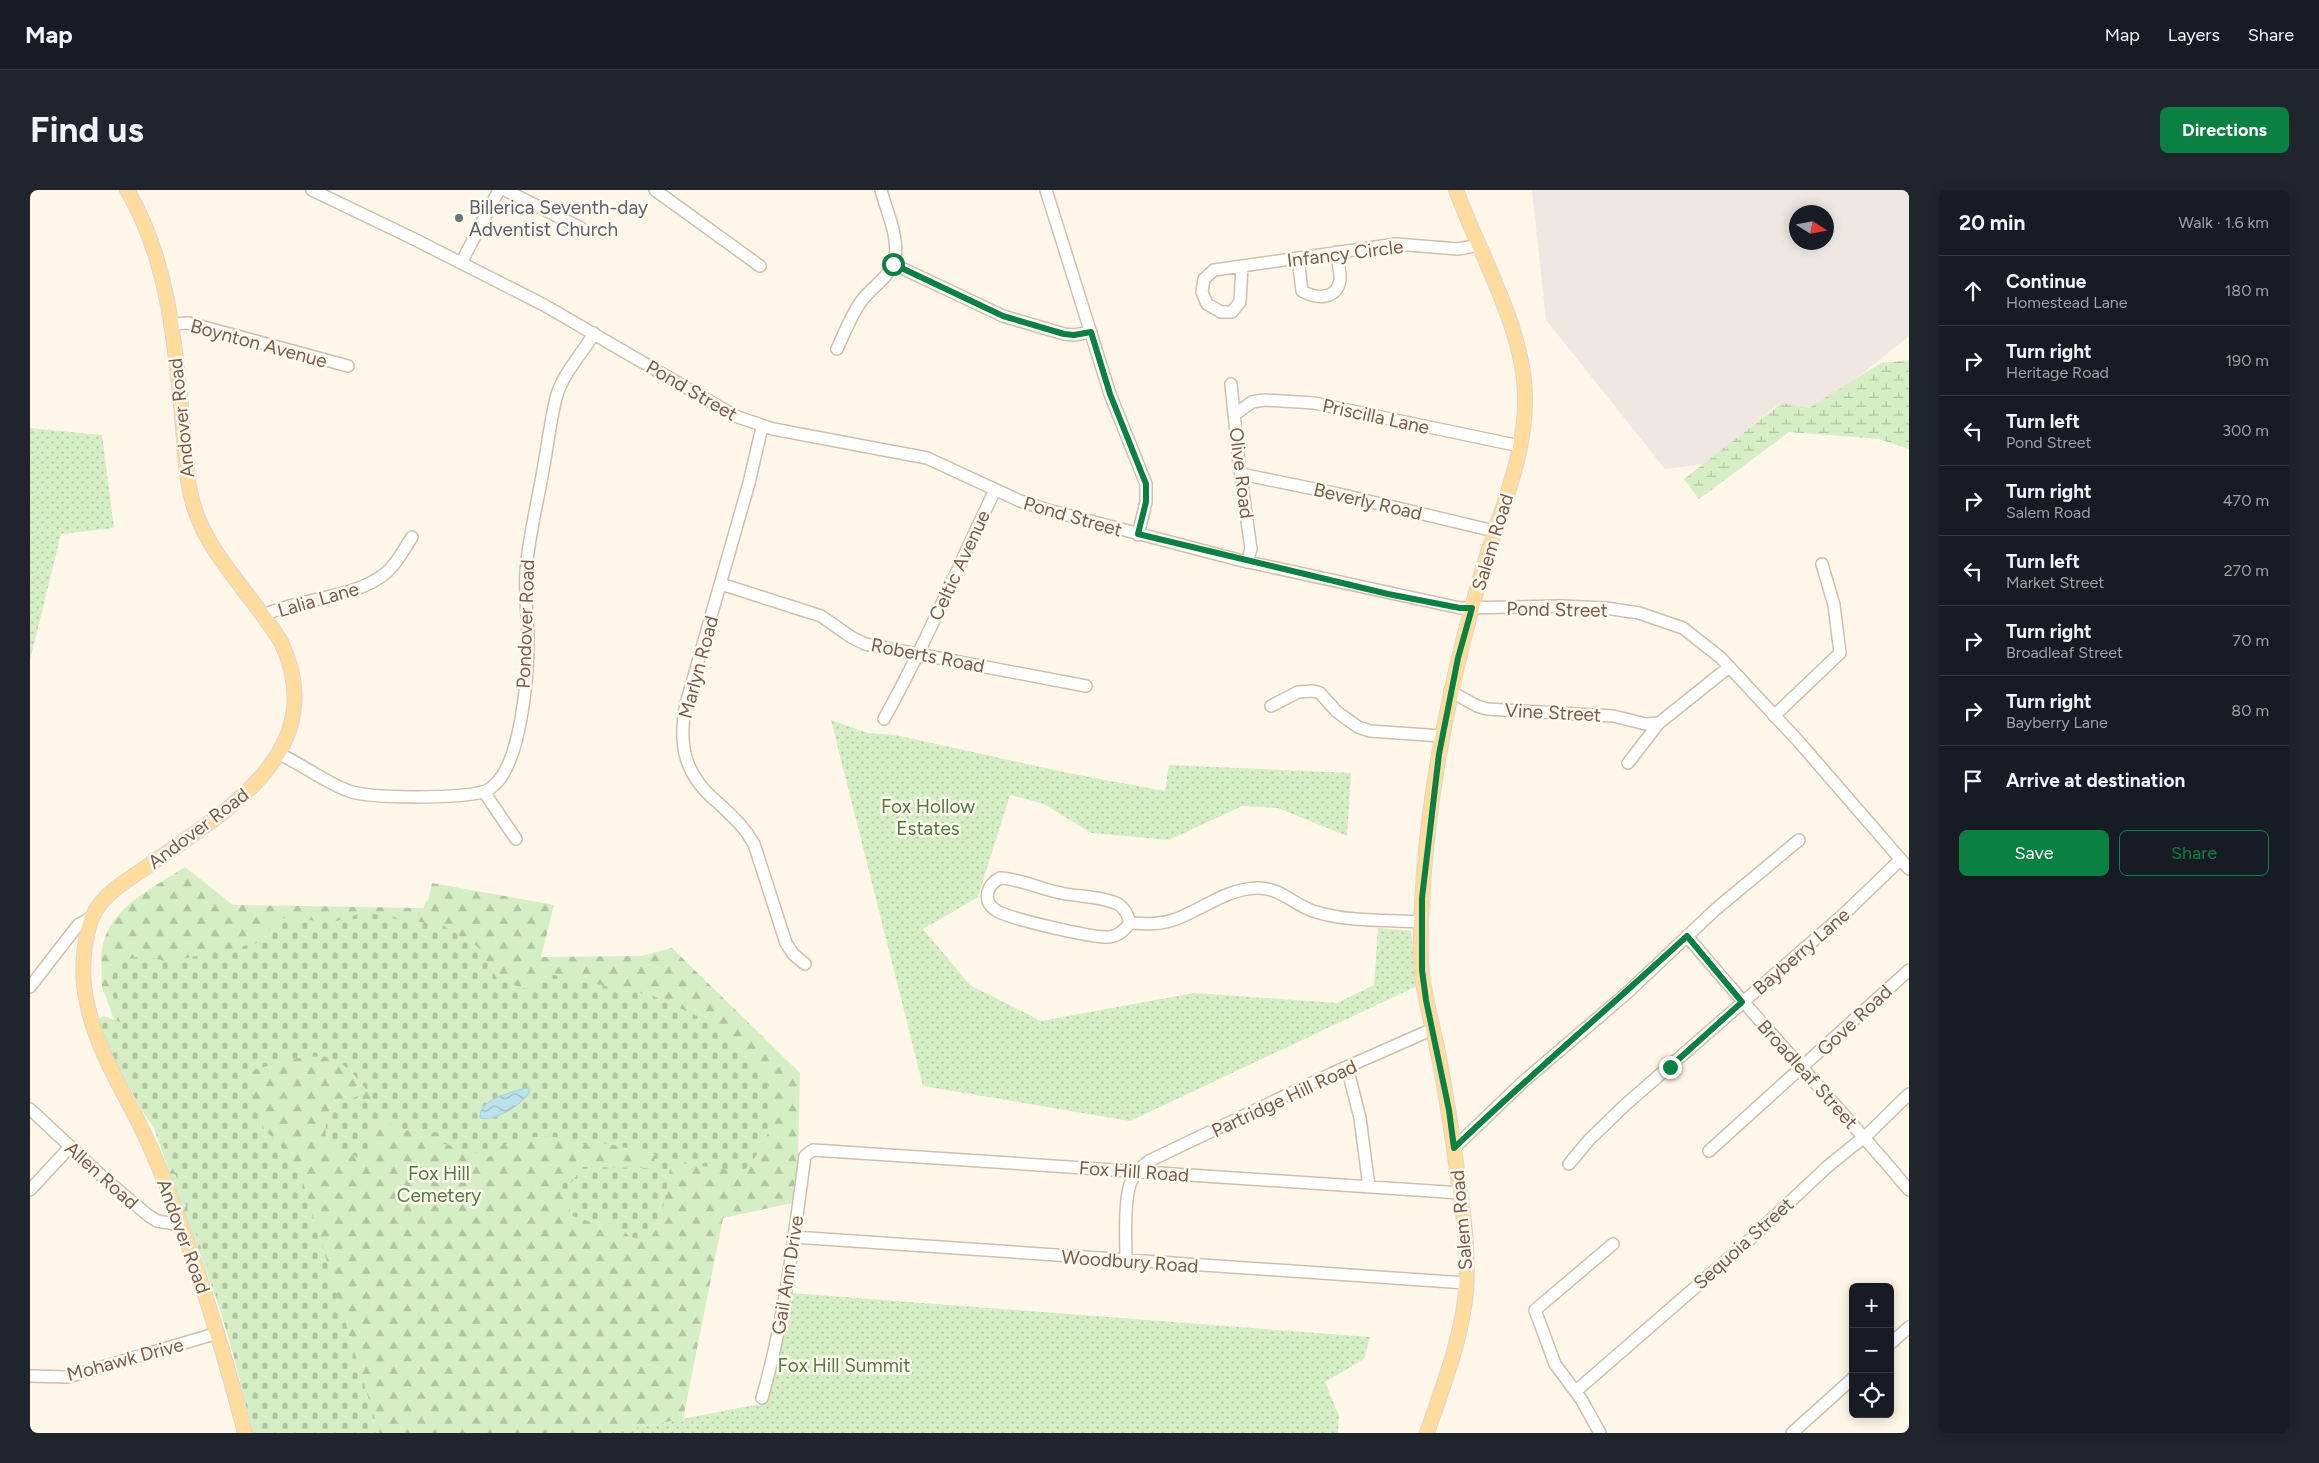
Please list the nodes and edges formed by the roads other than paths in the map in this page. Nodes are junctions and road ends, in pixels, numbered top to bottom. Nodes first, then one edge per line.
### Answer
1 (127, 190) edge
2 (312, 190) edge
3 (500, 190) edge
4 (505, 190) edge
5 (655, 190) edge
6 (881, 190) edge
7 (1046, 190) edge
8 (1456, 190) edge
9 (582, 228) dead end
10 (1478, 245) junction
11 (1336, 252) junction
12 (1298, 258) junction
13 (461, 263) junction
14 (893, 264) junction
15 (760, 266) dead end
16 (1242, 266) junction
17 (170, 324) junction
18 (1091, 332) junction
19 (594, 333) junction
20 (838, 349) dead end
21 (348, 366) dead end
22 (1232, 384) dead end
23 (1234, 415) junction
24 (762, 427) junction
25 (1520, 446) junction
26 (1241, 474) junction
27 (995, 490) junction
28 (1494, 531) junction
29 (1138, 534) junction
30 (412, 537) dead end
31 (1247, 562) junction
32 (1822, 564) dead end
33 (721, 584) junction
34 (1472, 608) junction
35 (264, 615) junction
36 (918, 654) junction
37 (1729, 667) junction
38 (1086, 686) dead end
39 (1450, 691) junction
40 (1271, 706) dead end
41 (1774, 716) junction
42 (884, 719) dead end
43 (1659, 723) junction
44 (1442, 736) junction
45 (279, 754) junction
46 (1628, 763) dead end
47 (484, 792) junction
48 (516, 838) dead end
49 (1799, 840) dead end
50 (1900, 860) junction
51 (1909, 869) edge
52 (92, 917) junction
53 (1422, 922) junction
54 (1130, 923) junction
55 (1687, 936) junction
56 (805, 964) dead end
57 (1909, 970) edge
58 (30, 987) edge
59 (1742, 1002) junction
60 (1433, 1030) junction
61 (1348, 1067) junction
62 (1802, 1068) junction
63 (1909, 1094) edge
64 (30, 1109) edge
65 (1864, 1137) junction
66 (70, 1147) junction
67 (1454, 1148) junction
68 (1709, 1151) dead end
69 (808, 1152) joint
70 (1569, 1164) dead end
71 (1138, 1171) junction
72 (1369, 1188) junction
73 (30, 1190) edge
74 (1909, 1190) edge
75 (1461, 1193) junction
76 (181, 1225) junction
77 (794, 1237) junction
78 (1612, 1244) dead end
79 (1126, 1260) junction
80 (1466, 1283) junction
81 (1909, 1327) edge
82 (218, 1333) junction
83 (1894, 1340) edge
84 (30, 1376) edge
85 (1849, 1382) edge
86 (1576, 1391) junction
87 (762, 1398) dead end
88 (245, 1433) edge
89 (1427, 1433) edge
90 (1600, 1433) edge
91 (1792, 1433) edge

1 - 17 main road, Andover Road
2 - 13 street, Pond Street
3 - 13 street
4 - 9 street
5 - 15 street
6 - 14 street
7 - 18 street
8 - 10 main road, Salem Road
10 - 11 street, Infancy Circle
10 - 25 main road, Salem Road
11 - 12 street, Infancy Circle
11 - 12 street
12 - 16 street, Infancy Circle
13 - 19 street, Pond Street
14 - 18 street
14 - 20 street
16 - 16 street, Infancy Circle
17 - 21 street, Boynton Avenue
17 - 35 main road, Andover Road
18 - 29 street
19 - 24 street, Pond Street
19 - 47 street, Pondover Road
22 - 23 street, Olive Road
23 - 25 street, Priscilla Lane
23 - 26 street, Olive Road
24 - 27 street, Pond Street
24 - 33 street, Marlyn Road
25 - 28 main road, Salem Road
26 - 28 street, Beverly Road
26 - 31 street, Olive Road
27 - 29 street, Pond Street
27 - 36 street, Celtic Avenue
28 - 34 main road, Salem Road
29 - 31 street, Pond Street
30 - 35 street, Lalia Lane
31 - 34 street, Pond Street
32 - 41 street
33 - 36 street, Roberts Road
33 - 56 street, Marlyn Road
34 - 37 street, Pond Street
34 - 39 main road, Salem Road
35 - 45 main road, Andover Road
36 - 38 street, Roberts Road
36 - 42 street, Celtic Avenue
37 - 41 street, Pond Street
37 - 43 street
39 - 43 street, Vine Street
39 - 44 main road, Salem Road
40 - 44 street
41 - 50 street, Pond Street
43 - 46 street
44 - 53 main road, Salem Road
45 - 47 street
45 - 52 main road, Andover Road
47 - 48 street
49 - 55 street
50 - 51 street, Pond Street
50 - 59 street, Bayberry Lane
52 - 58 street
52 - 76 main road, Andover Road
53 - 54 street
53 - 60 main road, Salem Road
54 - 54 street
55 - 59 street, Broadleaf Street
55 - 67 street
57 - 62 street, Gove Road
59 - 62 street, Broadleaf Street
59 - 70 street, Bayberry Lane
60 - 61 street, Partridge Hill Road
60 - 67 main road, Salem Road
61 - 71 street, Partridge Hill Road
61 - 72 street
62 - 65 street, Broadleaf Street
62 - 68 street, Gove Road
63 - 65 street, Sequoia Street
64 - 66 street, Allen Road
65 - 74 street, Broadleaf Street
65 - 86 street, Sequoia Street
66 - 73 street
66 - 76 street, Allen Road
67 - 75 main road, Salem Road
69 - 71 street, Fox Hill Road
69 - 77 street, Gail Ann Drive
71 - 72 street, Fox Hill Road
71 - 79 street
72 - 75 street, Fox Hill Road
75 - 80 main road, Salem Road
76 - 82 main road, Andover Road
77 - 79 street, Woodbury Road
77 - 87 street, Gail Ann Drive
78 - 86 street
79 - 80 street, Woodbury Road
80 - 89 main road, Salem Road
81 - 83 street
82 - 84 street, Mohawk Drive
82 - 88 main road, Andover Road
85 - 91 street
86 - 90 street

